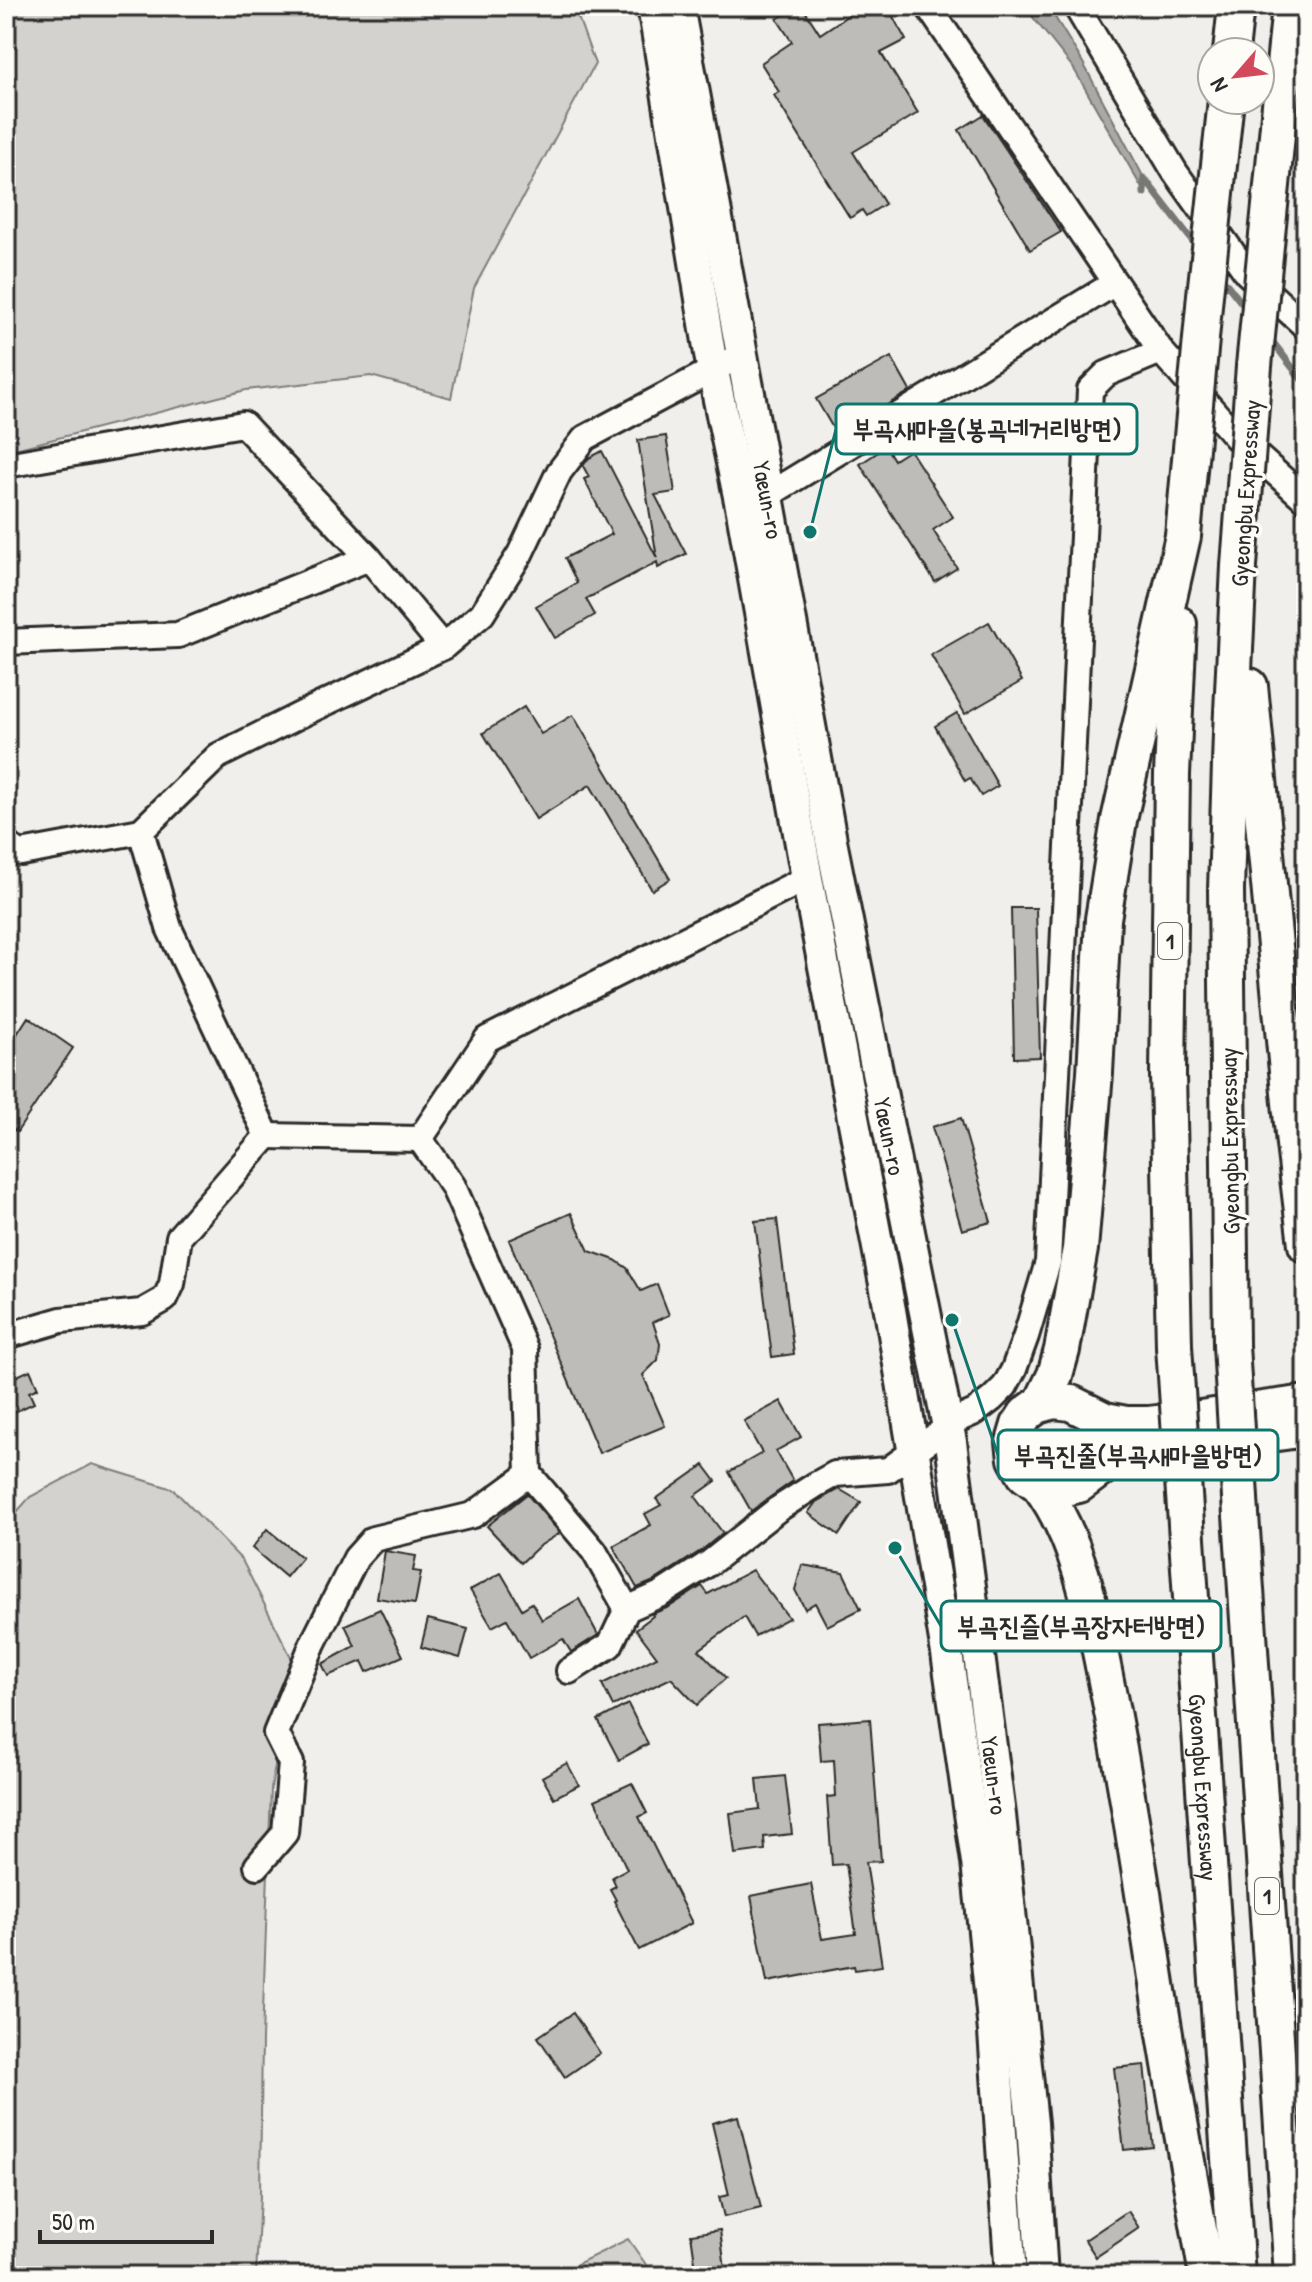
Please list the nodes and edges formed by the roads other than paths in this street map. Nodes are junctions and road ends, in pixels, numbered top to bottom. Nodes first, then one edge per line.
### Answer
1 (653, 6) edge
2 (678, 6) edge
3 (928, 6) edge
4 (1076, 6) edge
5 (1236, 6) edge
6 (1290, 6) edge
7 (1233, 36) edge
8 (1224, 116) edge
9 (1115, 283) junction
10 (1306, 327) edge
11 (1161, 351) junction
12 (743, 355) junction
13 (713, 370) junction
14 (6, 465) edge
15 (768, 495) junction
16 (1306, 500) edge
17 (1183, 536) junction
18 (369, 558) junction
19 (1239, 566) junction
20 (6, 642) edge
21 (443, 647) junction
22 (141, 831) junction
23 (6, 845) edge
24 (807, 878) junction
25 (267, 1136) junction
26 (420, 1139) junction
27 (1306, 1245) edge
28 (6, 1336) edge
29 (1306, 1403) edge
30 (1041, 1404) junction
31 (1090, 1414) junction
32 (947, 1427) junction
33 (1306, 1429) edge
34 (914, 1450) junction
35 (529, 1474) junction
36 (1093, 1474) junction
37 (1039, 1485) junction
38 (627, 1609) junction
39 (569, 1671) dead end
40 (257, 1866) dead end
41 (1011, 2276) edge
42 (1042, 2276) edge
43 (1207, 2276) edge
44 (1237, 2276) edge
45 (1292, 2276) edge

1 - 13 main road, Yaeun-ro
2 - 12 main road, Yaeun-ro
3 - 9 street
4 - 10 street
5 - 7 highway
6 - 19 highway, Gyeongbu Expressway / 1, bridge
8 - 17 highway, Gyeongbu Expressway / 1, bridge
9 - 11 street
9 - 15 street
11 - 16 street
11 - 32 street
12 - 13 street
12 - 15 main road, Yaeun-ro
13 - 21 street
13 - 24 main road, Yaeun-ro
14 - 18 street
15 - 32 main road, Yaeun-ro
17 - 30 highway
17 - 44 highway, Gyeongbu Expressway / 1, bridge
18 - 20 street
18 - 21 street
19 - 27 highway
19 - 45 highway, Gyeongbu Expressway / 1, bridge
21 - 22 street
22 - 23 street
22 - 25 street
24 - 26 street
24 - 34 main road, Yaeun-ro
25 - 26 street
25 - 28 street
26 - 35 street
29 - 31 highway
30 - 31 highway
30 - 37 highway
31 - 36 street
32 - 34 street
32 - 42 main road, Yaeun-ro
33 - 36 highway
34 - 38 street
34 - 41 main road, Yaeun-ro
35 - 38 street
35 - 40 street
36 - 37 highway
37 - 43 highway
38 - 39 street

